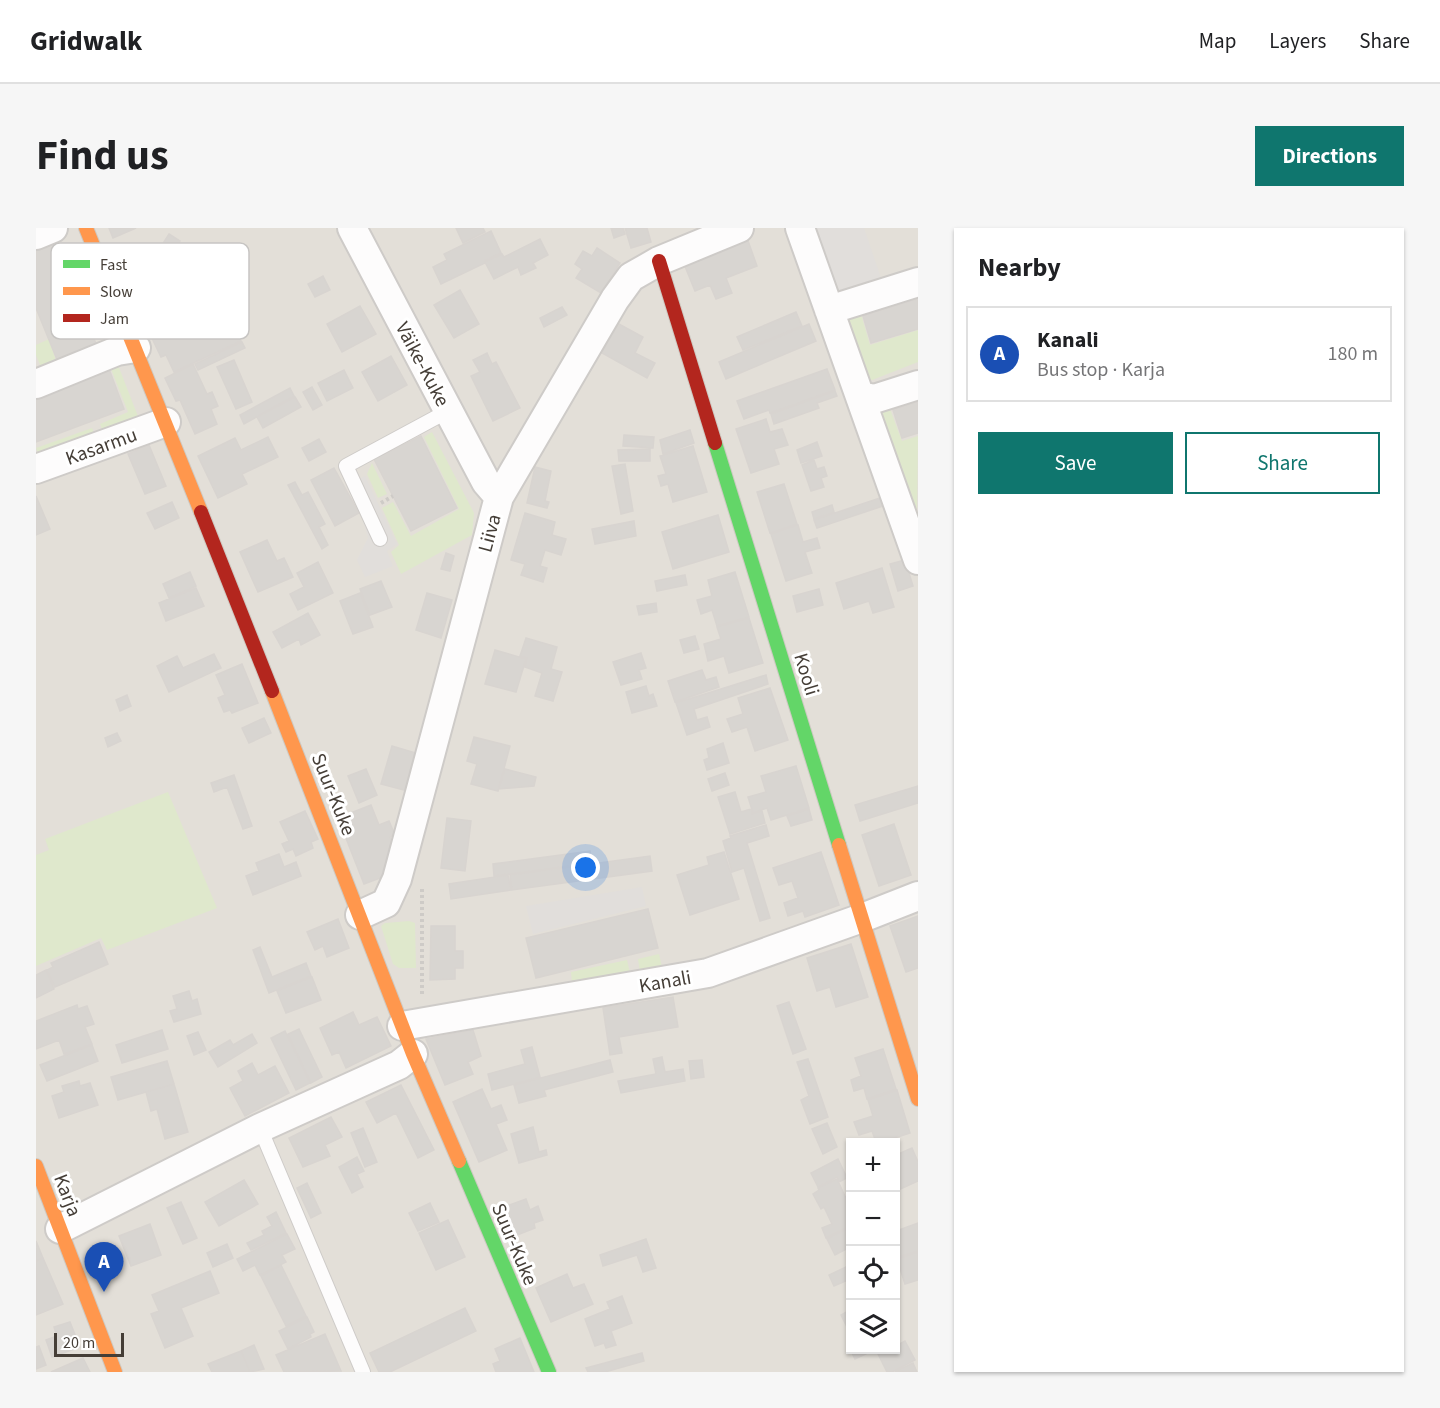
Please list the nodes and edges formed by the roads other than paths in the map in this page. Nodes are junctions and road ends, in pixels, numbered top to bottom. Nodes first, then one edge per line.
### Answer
1 (53, 228) edge
2 (86, 228) edge
3 (739, 228) edge
4 (800, 228) edge
5 (355, 229) edge
6 (36, 235) edge
7 (92, 243) edge
8 (659, 261) junction
9 (918, 282) edge
10 (829, 310) junction
11 (132, 339) edge
12 (136, 348) junction
13 (36, 384) edge
14 (918, 385) edge
15 (860, 396) junction
16 (448, 411) junction
17 (166, 422) junction
18 (36, 469) edge
19 (499, 497) junction
20 (911, 520) edge
21 (380, 539) dead end
22 (918, 560) edge
23 (918, 896) edge
24 (360, 915) junction
25 (862, 918) junction
26 (412, 1025) junction
27 (413, 1054) junction
28 (918, 1099) edge
29 (260, 1128) junction
30 (38, 1180) edge
31 (60, 1230) junction
32 (115, 1372) edge
33 (363, 1372) edge
34 (549, 1372) edge

1 - 6 street
2 - 7 street, Suur-Kuke
3 - 8 street, Liiva
4 - 10 street
5 - 16 street, Väike-Kuke
8 - 19 street, Liiva
8 - 25 street, Kooli
9 - 10 street
10 - 15 street
11 - 12 street, Suur-Kuke
12 - 13 street
12 - 17 street, Suur-Kuke
14 - 15 street
15 - 20 street
16 - 19 street, Väike-Kuke
16 - 21 lane
17 - 18 street, Kasarmu
17 - 24 street, Suur-Kuke
19 - 24 street, Liiva
20 - 22 street
23 - 25 street, Kanali
24 - 26 street, Suur-Kuke
25 - 26 street, Kanali
25 - 28 street, Kooli
26 - 27 street, Suur-Kuke
27 - 29 street
27 - 34 street, Suur-Kuke
29 - 31 street
29 - 33 lane
30 - 31 street, Karja
31 - 32 street, Karja

